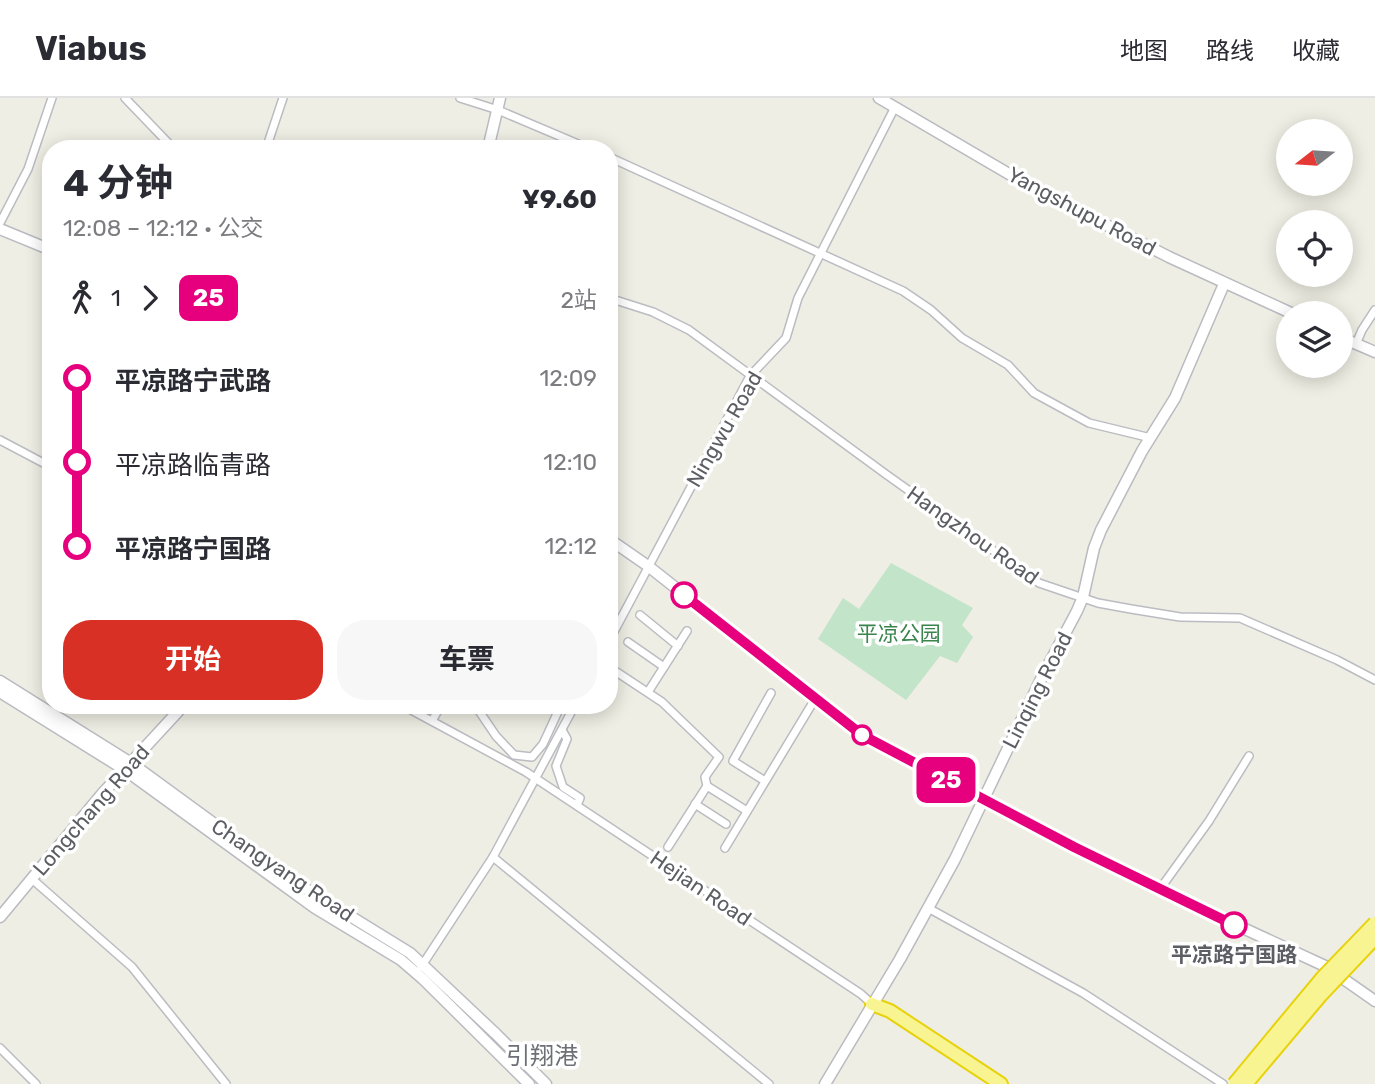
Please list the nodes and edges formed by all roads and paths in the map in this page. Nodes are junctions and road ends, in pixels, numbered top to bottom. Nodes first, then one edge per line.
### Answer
1 (52, 98) edge
2 (125, 98) edge
3 (283, 98) edge
4 (460, 98) edge
5 (500, 98) edge
6 (879, 98) edge
7 (894, 107) junction
8 (498, 110) junction
9 (165, 140) edge
10 (269, 140) edge
11 (490, 140) edge
12 (569, 140) edge
13 (618, 161) edge
14 (0, 223) edge
15 (0, 229) edge
16 (42, 246) edge
17 (819, 255) junction
18 (1224, 284) junction
19 (618, 301) edge
20 (1276, 307) edge
21 (1375, 310) edge
22 (1353, 344) edge
23 (1356, 345) junction
24 (1375, 352) edge
25 (750, 376) junction
26 (1151, 438) junction
27 (0, 440) edge
28 (42, 462) edge
29 (618, 545) edge
30 (649, 566) junction
31 (1083, 597) junction
32 (640, 615) dead end
33 (618, 624) edge
34 (687, 631) dead end
35 (628, 642) dead end
36 (678, 646) junction
37 (664, 667) junction
38 (618, 673) edge
39 (1375, 680) edge
40 (0, 681) edge
41 (0, 692) edge
42 (648, 692) junction
43 (771, 693) dead end
44 (815, 699) junction
45 (42, 709) edge
46 (50, 714) edge
47 (176, 714) edge
48 (419, 714) edge
49 (436, 714) edge
50 (481, 714) edge
51 (557, 714) edge
52 (570, 714) edge
53 (432, 721) junction
54 (562, 730) junction
55 (1249, 756) dead end
56 (128, 766) junction
57 (536, 779) junction
58 (765, 782) junction
59 (707, 786) junction
60 (983, 799) junction
61 (695, 804) junction
62 (577, 805) junction
63 (747, 811) junction
64 (726, 824) dead end
65 (668, 846) dead end
66 (725, 848) dead end
67 (493, 857) junction
68 (32, 879) junction
69 (1160, 890) junction
70 (928, 908) junction
71 (0, 917) edge
72 (1375, 923) edge
73 (1375, 938) edge
74 (424, 964) junction
75 (417, 973) junction
76 (1375, 1001) edge
77 (872, 1004) junction
78 (0, 1048) edge
79 (36, 1084) edge
80 (226, 1084) edge
81 (529, 1084) edge
82 (546, 1084) edge
83 (769, 1084) edge
84 (825, 1084) edge
85 (991, 1084) edge
86 (1001, 1084) edge
87 (1223, 1084) edge
88 (1234, 1084) edge
89 (1246, 1084) edge

1 - 14 street
2 - 9 street
3 - 10 street
4 - 8 street
5 - 8 main road
6 - 7 main road, Yangshupu Road
7 - 17 street, Ningwu Road
7 - 18 main road, Yangshupu Road
8 - 11 main road
8 - 12 street
13 - 17 street
15 - 16 main road
17 - 25 street, Ningwu Road
17 - 26 street
18 - 20 main road, Yangshupu Road
18 - 26 main road, Linqing Road
19 - 25 street, Hangzhou Road
21 - 23 street
22 - 23 main road
23 - 24 main road
25 - 30 street, Ningwu Road
25 - 31 street, Hangzhou Road
26 - 31 main road, Linqing Road
27 - 28 street
29 - 30 main road
30 - 33 street, Ningwu Road
30 - 44 main road
31 - 39 street, Hangzhou Road
31 - 60 main road, Linqing Road
32 - 36 street
34 - 36 street
35 - 37 street
36 - 37 street
37 - 42 street
38 - 42 street
40 - 45 main road, Changyang Road
41 - 56 main road, Changyang Road
42 - 59 street
43 - 58 street
44 - 58 street
44 - 60 main road
46 - 56 main road, Changyang Road
47 - 56 main road, Longchang Road
48 - 53 street, Hejian Road
49 - 53 street
50 - 51 street
52 - 54 street
53 - 57 street, Hejian Road
54 - 57 street
54 - 62 street
55 - 69 street
56 - 68 main road, Longchang Road
56 - 74 main road, Changyang Road
56 - 75 main road, Changyang Road
57 - 62 street, Hejian Road
57 - 67 street
58 - 63 street
59 - 61 street
59 - 63 street
60 - 69 main road
60 - 70 main road, Linqing Road
61 - 64 street
61 - 65 street
62 - 77 street, Hejian Road
63 - 66 street
67 - 74 street
67 - 83 street
68 - 71 main road, Longchang Road
68 - 80 street
69 - 76 main road
70 - 77 main road, Linqing Road
70 - 87 street
72 - 88 highway, bridge
73 - 89 highway, bridge
74 - 75 street
74 - 82 main road, Changyang Road
75 - 81 main road, Changyang Road
77 - 84 main road, Linqing Road
77 - 85 street, Hejian Road
77 - 86 highway
78 - 79 street

